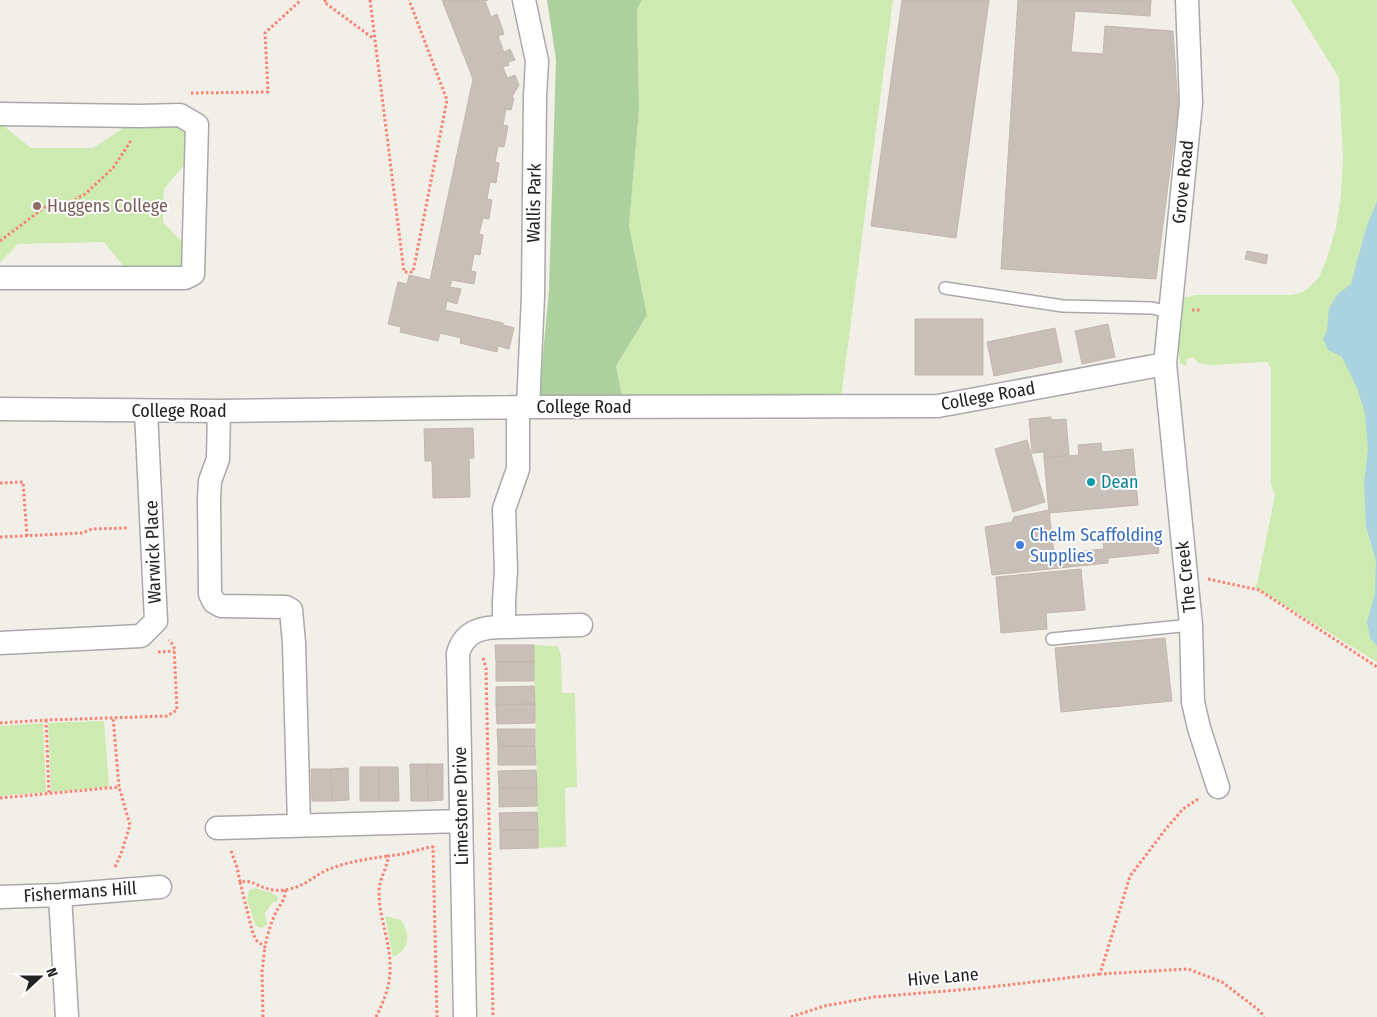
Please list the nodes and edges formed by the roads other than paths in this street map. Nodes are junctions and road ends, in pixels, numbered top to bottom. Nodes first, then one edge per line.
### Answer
1 (524, 0) edge
2 (1187, 0) edge
3 (0, 114) edge
4 (0, 278) edge
5 (945, 288) dead end
6 (1169, 312) junction
7 (1165, 364) junction
8 (523, 407) junction
9 (0, 409) edge
10 (146, 411) junction
11 (219, 411) junction
12 (581, 625) dead end
13 (1191, 625) junction
14 (504, 627) junction
15 (1052, 639) dead end
16 (0, 643) edge
17 (1218, 786) road end
18 (462, 822) junction
19 (299, 825) junction
20 (222, 828) road end
21 (160, 887) dead end
22 (60, 896) junction
23 (0, 897) edge
24 (67, 1017) edge
25 (465, 1017) edge

1 - 8 street, Wallis Park
2 - 6 street, Grove Road
3 - 4 street
5 - 6 lane
6 - 7 street, Grove Road
7 - 8 street, College Road
7 - 13 street, The Creek
8 - 11 street, College Road
8 - 14 street, Wallis Park
9 - 10 street, College Road
10 - 11 street, College Road
10 - 16 street, Warwick Place
11 - 19 street
12 - 14 street, Limestone Drive
13 - 15 lane
13 - 17 street, The Creek
14 - 18 street, Limestone Drive
18 - 19 street
18 - 25 street, Limestone Drive
19 - 20 street
21 - 22 street, Fishermans Hill
22 - 23 street, Fishermans Hill
22 - 24 street

